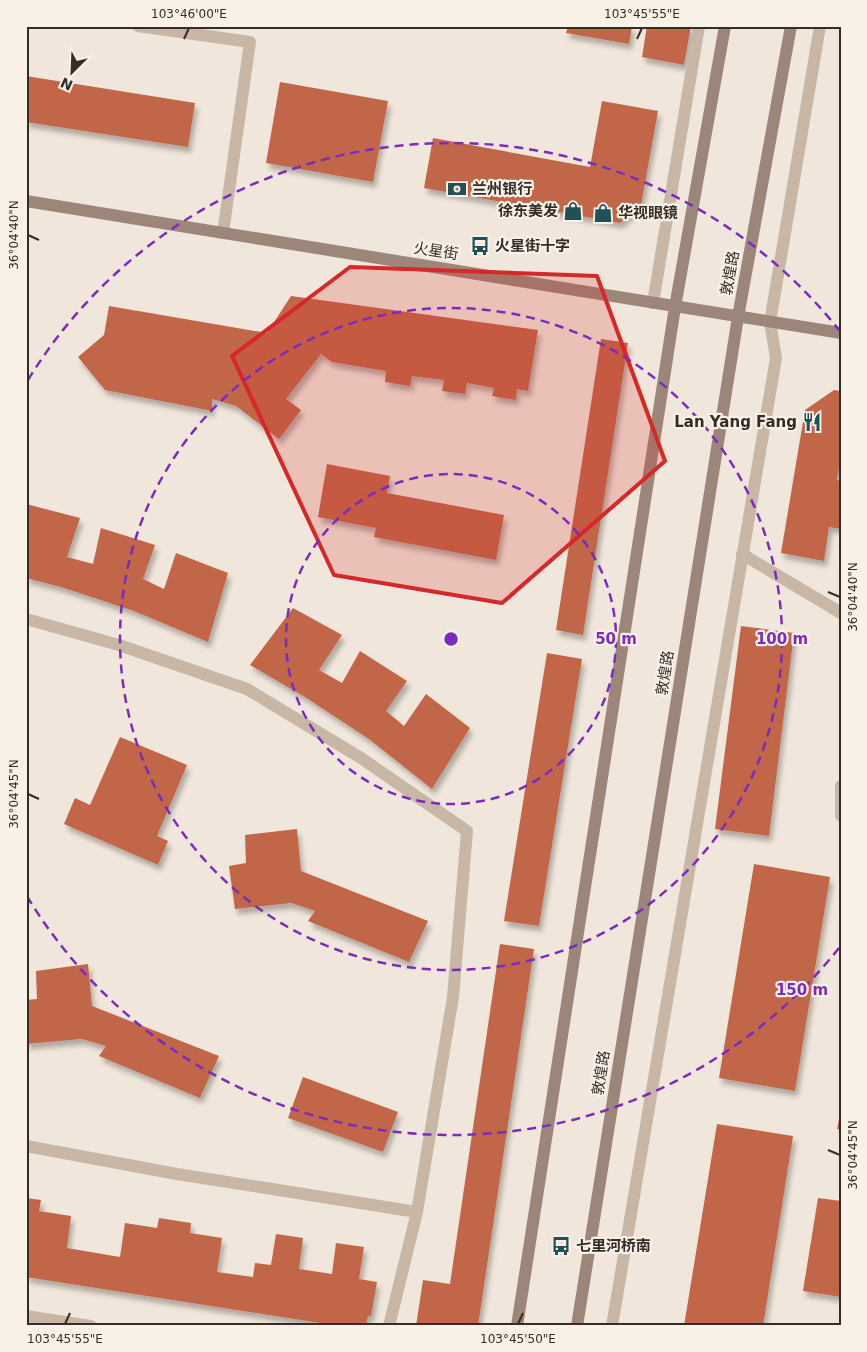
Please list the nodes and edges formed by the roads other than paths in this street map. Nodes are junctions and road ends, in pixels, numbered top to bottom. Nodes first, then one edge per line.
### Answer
1 (138, 26) edge
2 (699, 26) edge
3 (725, 26) edge
4 (791, 26) edge
5 (820, 26) edge
6 (26, 201) edge
7 (224, 233) junction
8 (653, 303) junction
9 (675, 307) junction
10 (738, 317) junction
11 (770, 322) junction
12 (841, 333) edge
13 (742, 554) junction
14 (841, 613) edge
15 (26, 619) edge
16 (841, 786) edge
17 (841, 816) edge
18 (26, 1146) edge
19 (417, 1212) junction
20 (26, 1316) edge
21 (91, 1326) edge
22 (389, 1326) edge
23 (517, 1326) edge
24 (578, 1326) edge
25 (612, 1326) edge

1 - 7 street
2 - 8 street
3 - 9 main road
4 - 10 main road, 敦煌路
5 - 11 street
6 - 7 main road, 火星街
7 - 8 main road, 火星街
8 - 9 main road, 火星街
9 - 10 main road, 火星街
9 - 23 main road
10 - 11 main road, 火星街
10 - 24 main road, 敦煌路
11 - 12 main road, 火星街
11 - 13 street
13 - 14 street
13 - 25 street
15 - 19 street
16 - 17 street
18 - 19 street
19 - 22 street
20 - 21 street

